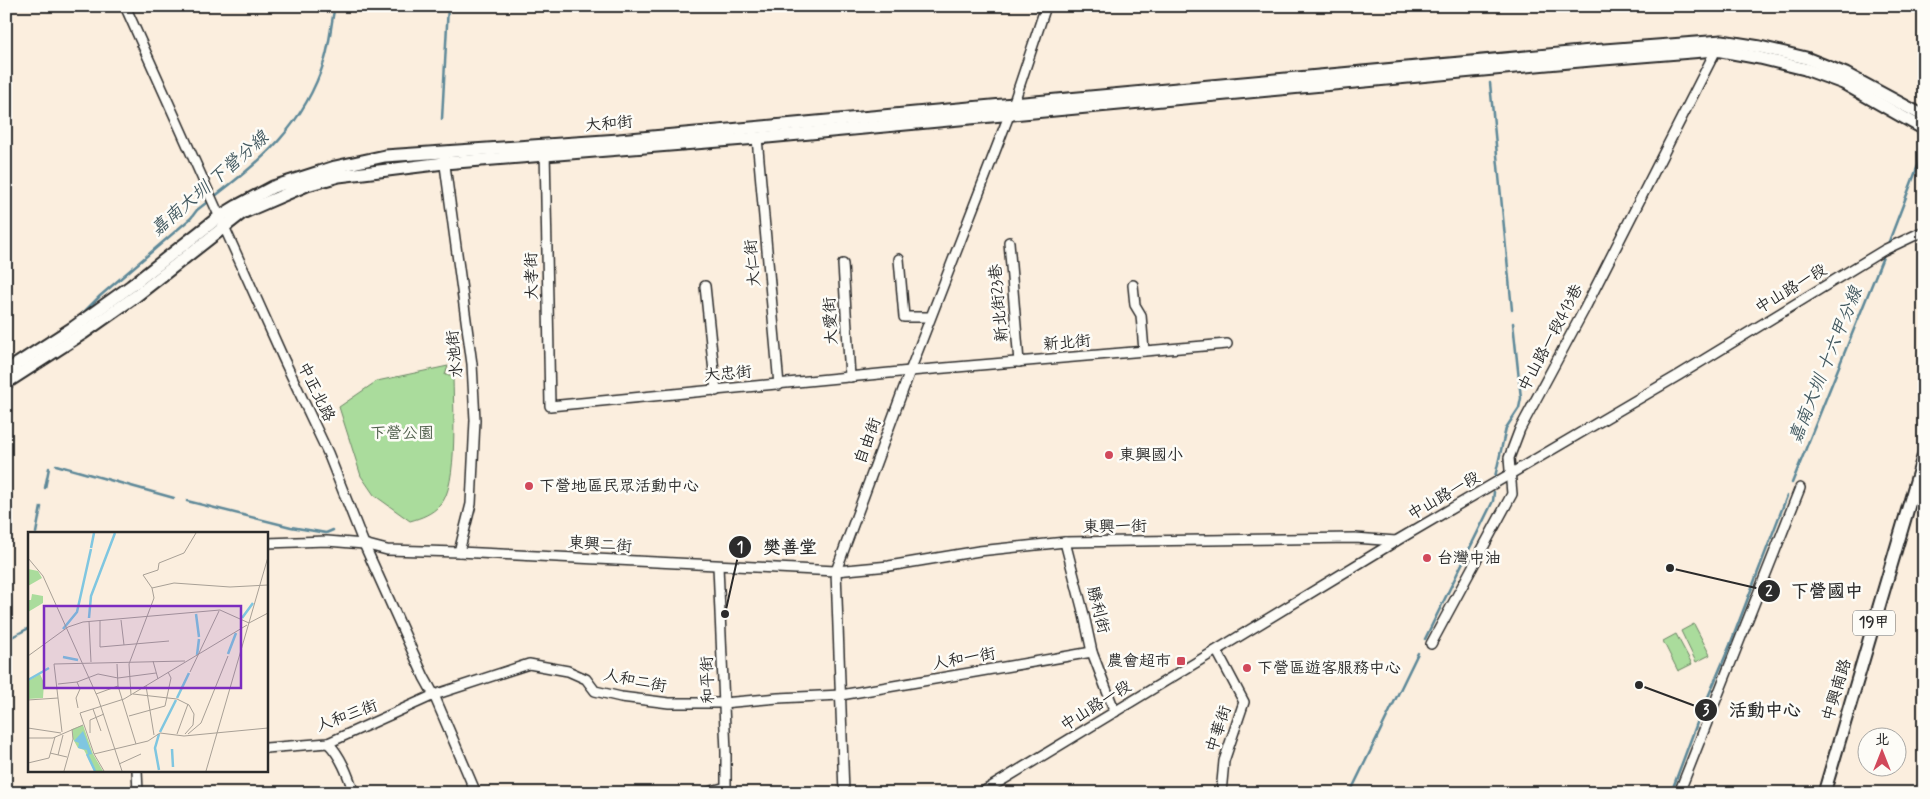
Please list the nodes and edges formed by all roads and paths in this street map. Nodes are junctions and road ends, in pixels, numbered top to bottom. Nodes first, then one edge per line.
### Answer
1 (125, 6) edge
2 (1046, 6) edge
3 (1716, 50) junction
4 (1010, 110) junction
5 (1924, 116) edge
6 (1924, 129) edge
7 (757, 138) junction
8 (545, 151) junction
9 (444, 158) junction
10 (219, 216) junction
11 (1924, 231) edge
12 (1009, 242) dead end
13 (899, 259) dead end
14 (843, 264) dead end
15 (1133, 284) dead end
16 (705, 286) dead end
17 (930, 317) junction
18 (1227, 344) dead end
19 (1144, 351) junction
20 (1019, 362) junction
21 (6, 371) edge
22 (910, 372) junction
23 (850, 378) junction
24 (6, 383) edge
25 (779, 385) junction
26 (716, 391) junction
27 (550, 406) joint
28 (1924, 454) edge
29 (1511, 475) junction
30 (1800, 488) dead end
31 (1396, 541) junction
32 (268, 542) edge
33 (1065, 542) junction
34 (364, 544) junction
35 (459, 552) junction
36 (718, 566) junction
37 (836, 572) junction
38 (1431, 644) dead end
39 (1217, 650) junction
40 (1092, 652) junction
41 (434, 695) junction
42 (841, 695) junction
43 (723, 703) junction
44 (1115, 712) junction
45 (328, 742) junction
46 (268, 748) edge
47 (137, 772) edge
48 (996, 789) edge
49 (727, 790) edge
50 (138, 793) edge
51 (354, 793) edge
52 (476, 793) edge
53 (705, 793) edge
54 (844, 793) edge
55 (981, 793) edge
56 (1221, 793) edge
57 (1679, 793) edge
58 (1824, 793) edge

1 - 10 street, 中正北路
2 - 4 street, 自由街
3 - 4 main road
3 - 6 main road
3 - 29 street, 中山路一段413巷
4 - 5 main road
4 - 7 main road, 大和街
4 - 8 main road, 大和街
4 - 17 street, 自由街
7 - 8 main road, 大和街
7 - 25 street, 大仁街
8 - 9 main road, 大和街
8 - 27 street, 大孝街
9 - 10 main road, 大和街
9 - 35 street, 水池街
10 - 21 main road
10 - 24 main road
10 - 34 street, 中正北路
11 - 29 street, 中山路一段
12 - 20 street, 新北街23巷
13 - 17 street
14 - 23 street, 大愛街
15 - 19 street
16 - 26 street
17 - 22 street, 自由街
18 - 19 street, 新北街
19 - 20 street, 新北街
20 - 22 street, 新北街
22 - 23 street, 大忠街
22 - 37 street, 自由街
23 - 25 street, 大忠街
25 - 26 street, 大忠街
26 - 27 street, 大忠街
28 - 58 main road, 中興南路 / 19甲
29 - 31 street, 中山路一段
29 - 38 street, 中山路一段413巷
30 - 57 street
31 - 33 street, 東興一街
31 - 39 street, 中山路一段
32 - 34 street, 東興二街
33 - 37 street, 東興一街
33 - 40 street, 勝利街
34 - 35 street, 東興二街
34 - 41 street, 中正北路
35 - 36 street, 東興二街
36 - 37 street, 東興二街
36 - 43 street, 和平街
37 - 42 street, 自由街
39 - 44 street, 中山路一段
39 - 56 street, 中華街
40 - 42 street, 人和一街
40 - 44 street, 勝利街
41 - 43 street, 人和二街
41 - 45 street, 人和三街
41 - 52 street, 中正北路
42 - 43 street, 人和二街
42 - 54 street, 自由街
43 - 49 street, 和平街
44 - 48 street, 中山路一段
45 - 46 street, 人和三街
45 - 51 street
47 - 50 street
48 - 55 street, 中山路一段
49 - 53 street

